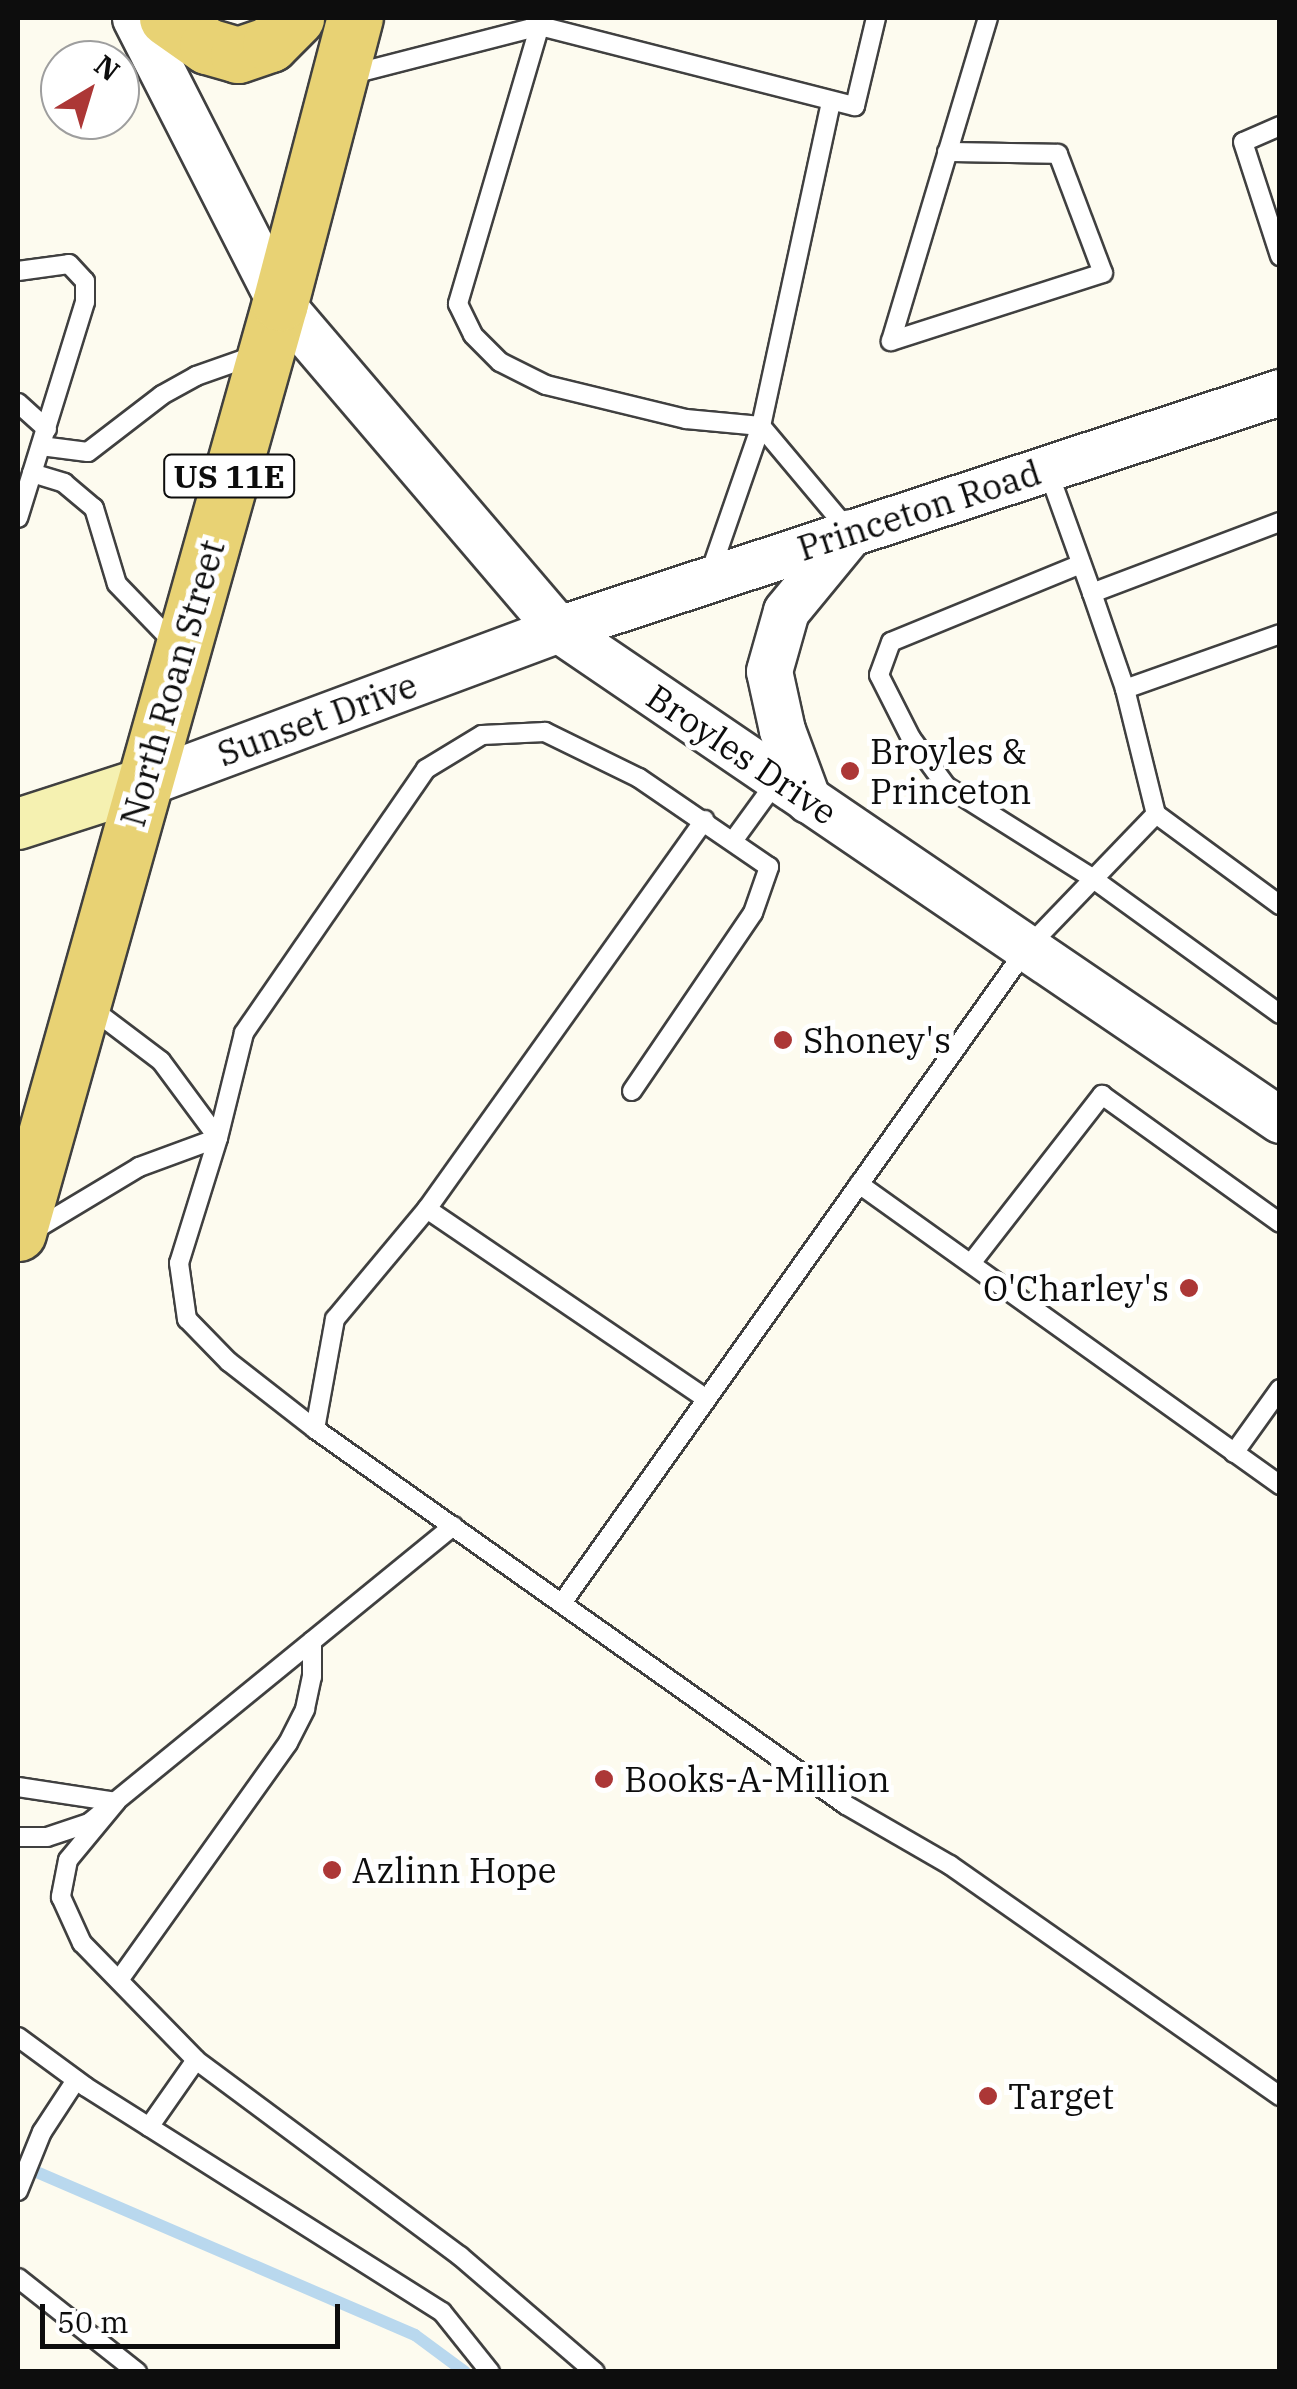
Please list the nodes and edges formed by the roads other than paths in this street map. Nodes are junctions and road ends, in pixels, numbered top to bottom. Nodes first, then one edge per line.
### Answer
1 (135, 18) edge
2 (167, 18) edge
3 (296, 18) edge
4 (355, 18) edge
5 (876, 18) edge
6 (988, 18) edge
7 (538, 20) edge
8 (339, 78) junction
9 (832, 102) junction
10 (1280, 126) edge
11 (948, 152) junction
12 (1280, 256) edge
13 (18, 271) edge
14 (273, 327) junction
15 (1280, 392) edge
16 (18, 402) edge
17 (761, 426) junction
18 (44, 437) junction
19 (1047, 468) junction
20 (32, 473) junction
21 (18, 518) edge
22 (1280, 522) edge
23 (850, 532) junction
24 (1081, 564) junction
25 (708, 580) junction
26 (1092, 593) junction
27 (558, 630) junction
28 (1280, 634) edge
29 (182, 650) junction
30 (1126, 689) junction
31 (145, 783) junction
32 (793, 789) junction
33 (1156, 814) junction
34 (704, 820) junction
35 (18, 824) edge
36 (733, 841) junction
37 (1092, 878) junction
38 (1280, 905) edge
39 (1027, 948) junction
40 (82, 1001) junction
41 (1280, 1014) edge
42 (632, 1091) dead end
43 (1280, 1120) edge
44 (218, 1138) junction
45 (860, 1184) junction
46 (427, 1208) junction
47 (1280, 1222) edge
48 (18, 1236) edge
49 (972, 1262) junction
50 (1280, 1390) edge
51 (707, 1399) junction
52 (314, 1429) junction
53 (1234, 1452) junction
54 (1280, 1485) edge
55 (453, 1526) junction
56 (562, 1604) junction
57 (312, 1641) junction
58 (18, 1787) edge
59 (116, 1802) junction
60 (18, 1837) edge
61 (119, 1980) junction
62 (18, 2037) edge
63 (196, 2060) junction
64 (76, 2080) junction
65 (1280, 2096) edge
66 (149, 2127) junction
67 (18, 2191) edge
68 (18, 2278) edge
69 (137, 2372) edge
70 (490, 2372) edge
71 (595, 2372) edge

1 - 14 street, Broyles Drive
2 - 3 main road
4 - 8 main road, North Roan Street / US 11E
5 - 9 lane
6 - 11 lane
7 - 8 lane
7 - 9 lane
7 - 17 lane
8 - 14 main road, North Roan Street / US 11E
9 - 17 lane
10 - 12 lane
11 - 11 lane
13 - 18 lane
14 - 18 lane
14 - 27 street, Broyles Drive
14 - 29 main road, North Roan Street / US 11E
15 - 19 street, Princeton Road
16 - 18 lane
17 - 23 lane
17 - 25 lane
18 - 20 lane
19 - 23 street, Princeton Road
19 - 24 lane
20 - 21 lane
20 - 29 lane
22 - 26 lane
23 - 25 street, Princeton Road
23 - 32 street
24 - 26 lane
24 - 37 lane
25 - 27 street, Princeton Road
26 - 30 lane
27 - 31 street, Sunset Drive
27 - 32 street, Broyles Drive
28 - 30 lane
29 - 31 main road, North Roan Street / US 11E
30 - 33 lane
31 - 35 main road, Sunset Drive
31 - 40 main road, North Roan Street / US 11E
32 - 36 lane
32 - 39 street, Broyles Drive
33 - 37 lane
33 - 38 lane
34 - 36 lane
34 - 44 lane
34 - 46 lane
36 - 42 lane
37 - 39 lane
37 - 41 lane
39 - 43 street, Broyles Drive
39 - 45 lane
40 - 44 lane
40 - 48 main road, North Roan Street / US 11E
44 - 48 lane
44 - 52 lane
45 - 49 lane
45 - 51 lane
46 - 51 lane
46 - 52 lane
47 - 49 lane
49 - 53 lane
50 - 53 lane
51 - 56 lane
52 - 55 lane
53 - 54 lane
55 - 56 lane
55 - 57 lane
56 - 65 lane
57 - 59 lane
57 - 61 lane
58 - 59 lane
59 - 60 lane
59 - 61 lane
61 - 63 lane
62 - 64 lane
63 - 66 lane
63 - 71 lane
64 - 66 lane
64 - 67 lane
66 - 70 lane
68 - 69 lane

